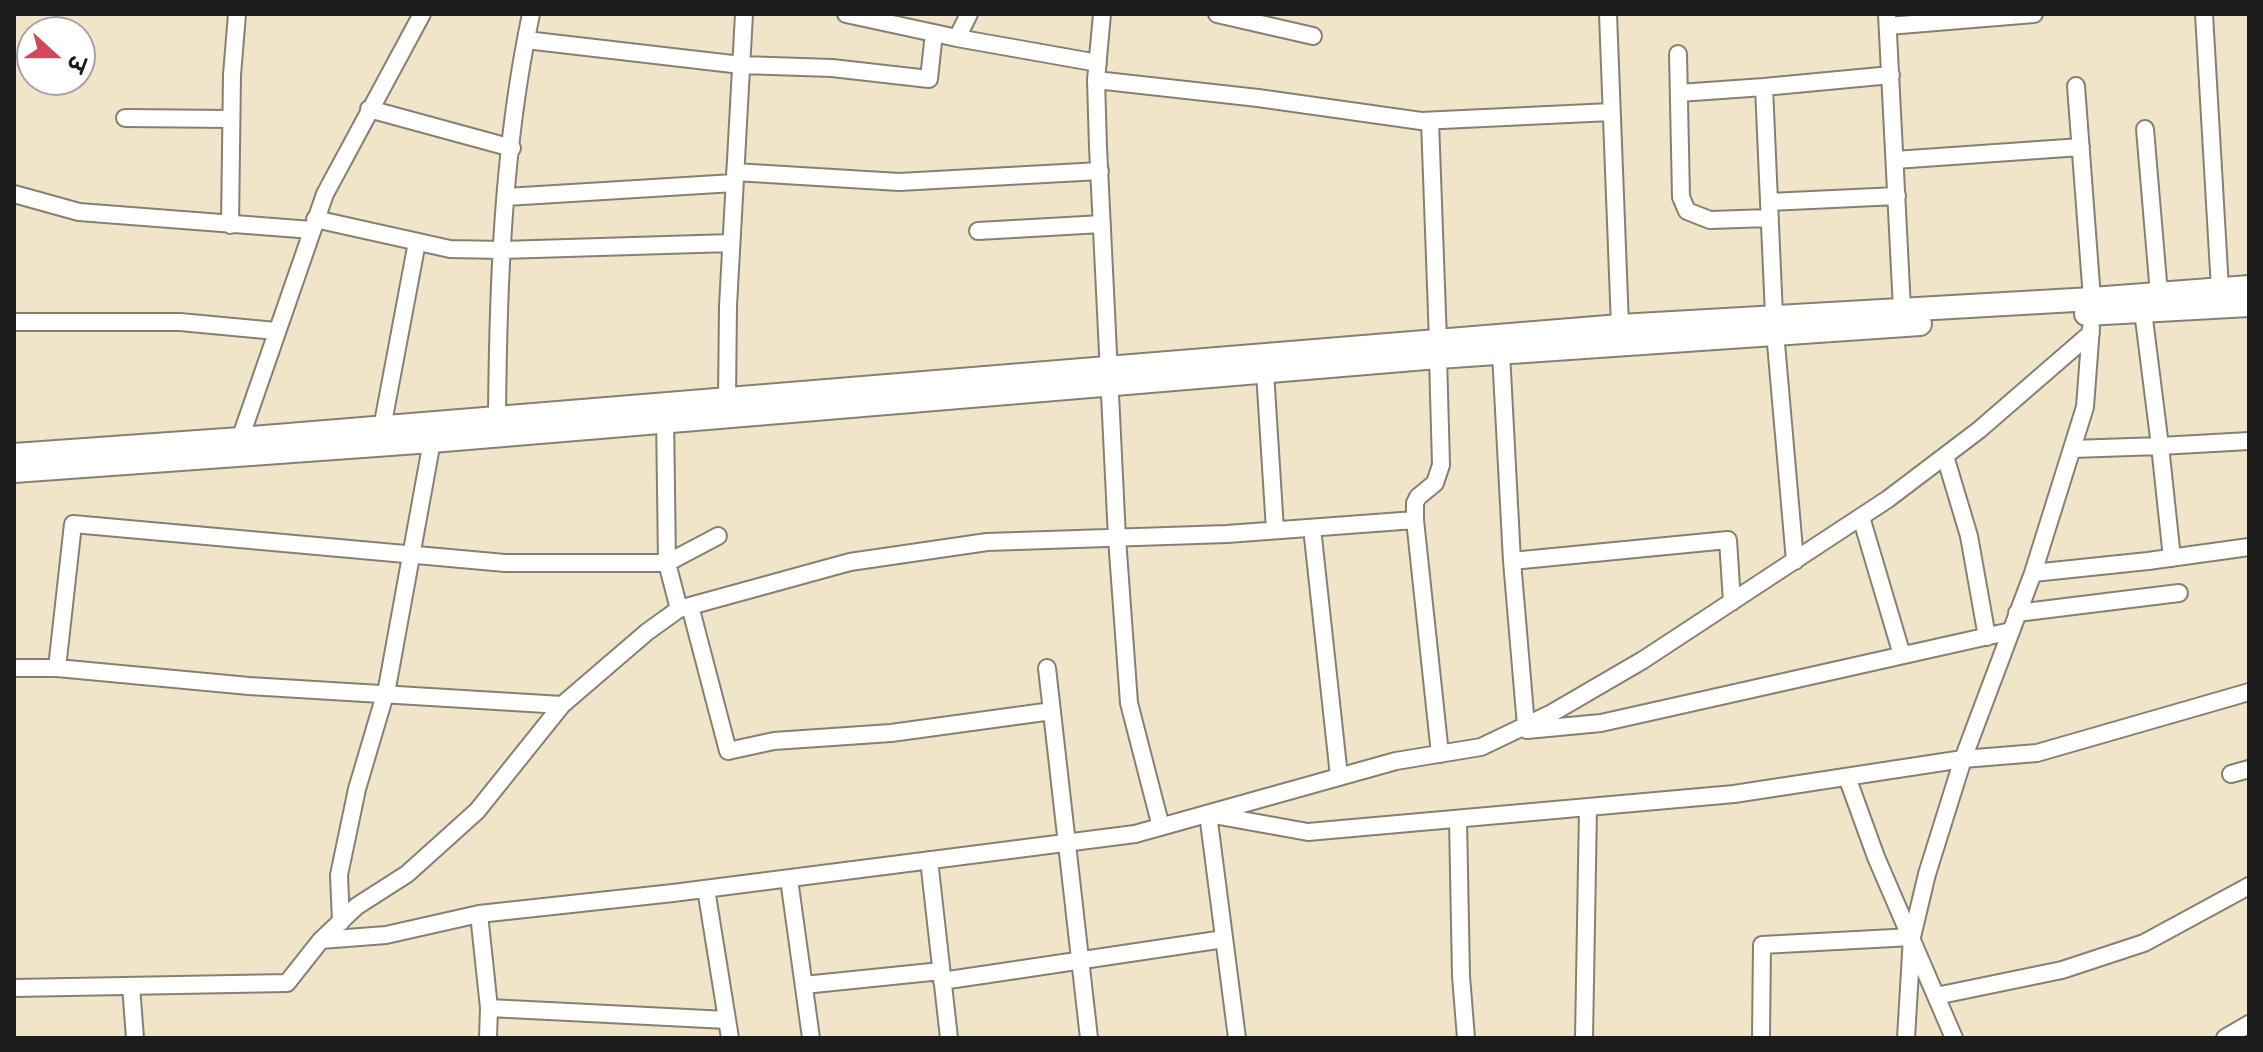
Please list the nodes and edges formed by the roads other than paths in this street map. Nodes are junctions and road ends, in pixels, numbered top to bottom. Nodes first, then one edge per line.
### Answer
1 (237, 14) edge
2 (422, 14) edge
3 (531, 14) edge
4 (744, 14) edge
5 (846, 14) edge
6 (969, 14) edge
7 (1102, 14) edge
8 (1217, 14) edge
9 (1608, 14) edge
10 (2034, 14) edge
11 (2204, 14) edge
12 (1888, 20) edge
13 (934, 33) junction
14 (1313, 36) dead end
15 (957, 38) junction
16 (526, 40) junction
17 (1678, 54) dead end
18 (741, 65) junction
19 (1097, 72) junction
20 (1891, 75) junction
21 (2076, 86) dead end
22 (1764, 87) junction
23 (1679, 93) junction
24 (369, 109) junction
25 (1611, 112) junction
26 (125, 118) dead end
27 (231, 119) junction
28 (1430, 121) junction
29 (2145, 129) dead end
30 (2081, 147) junction
31 (512, 148) junction
32 (1895, 160) junction
33 (1100, 171) junction
34 (735, 178) junction
35 (14, 194) edge
36 (1897, 196) junction
37 (506, 197) junction
38 (1770, 210) junction
39 (313, 224) junction
40 (1102, 224) junction
41 (230, 225) junction
42 (978, 231) dead end
43 (417, 242) junction
44 (731, 243) junction
45 (502, 250) junction
46 (2249, 287) edge
47 (2220, 289) junction
48 (2159, 294) junction
49 (2249, 305) edge
50 (1902, 309) junction
51 (2143, 311) junction
52 (2091, 315) junction
53 (14, 322) edge
54 (1775, 324) junction
55 (1620, 326) junction
56 (276, 331) junction
57 (1438, 349) junction
58 (1501, 353) junction
59 (1265, 372) junction
60 (1109, 376) junction
61 (727, 399) junction
62 (666, 413) junction
63 (497, 418) junction
64 (382, 428) junction
65 (240, 439) junction
66 (432, 441) junction
67 (2249, 441) edge
68 (2160, 446) junction
69 (2072, 449) junction
70 (14, 455) edge
71 (1945, 456) junction
72 (14, 471) edge
73 (1861, 517) junction
74 (1415, 520) junction
75 (1312, 528) junction
76 (1275, 530) junction
77 (718, 536) dead end
78 (1117, 538) junction
79 (2249, 547) edge
80 (413, 556) junction
81 (2172, 558) junction
82 (1512, 561) junction
83 (1795, 561) junction
84 (667, 563) junction
85 (2033, 573) junction
86 (2179, 593) dead end
87 (1732, 602) junction
88 (684, 608) junction
89 (2017, 613) junction
90 (2011, 631) junction
91 (1987, 637) junction
92 (1902, 655) junction
93 (14, 668) edge
94 (57, 668) junction
95 (1047, 668) dead end
96 (2249, 692) edge
97 (385, 693) junction
98 (562, 705) junction
99 (1052, 711) junction
100 (1520, 728) junction
101 (1440, 754) junction
102 (1963, 759) junction
103 (2249, 769) edge
104 (2231, 774) dead end
105 (1339, 776) junction
106 (1847, 777) junction
107 (1588, 809) junction
108 (1208, 814) junction
109 (1458, 819) junction
110 (1161, 827) junction
111 (1067, 843) junction
112 (929, 860) junction
113 (789, 879) junction
114 (2249, 886) edge
115 (706, 889) junction
116 (479, 914) junction
117 (341, 922) junction
118 (1912, 937) junction
119 (1224, 939) junction
120 (321, 940) junction
121 (1080, 962) junction
122 (942, 976) junction
123 (804, 985) junction
124 (131, 986) junction
125 (14, 988) edge
126 (1936, 996) junction
127 (489, 1008) junction
128 (727, 1020) junction
129 (2249, 1024) edge
130 (135, 1038) edge
131 (488, 1038) edge
132 (730, 1038) edge
133 (811, 1038) edge
134 (949, 1038) edge
135 (1089, 1038) edge
136 (1237, 1038) edge
137 (1466, 1038) edge
138 (1584, 1038) edge
139 (1761, 1038) edge
140 (1906, 1038) edge
141 (1954, 1038) edge
142 (2225, 1038) edge

1 - 27 street
2 - 24 street
3 - 16 street
4 - 18 street
5 - 13 street
6 - 15 street
7 - 19 street
8 - 14 street
9 - 25 street
10 - 12 street
11 - 47 street
12 - 20 street
13 - 15 street
13 - 18 street
15 - 19 street
16 - 18 street
16 - 31 street
17 - 23 street
18 - 34 street
19 - 28 street
19 - 33 street
20 - 22 street
20 - 32 street
21 - 30 street
22 - 23 street
22 - 38 street
23 - 38 street
24 - 31 street
24 - 39 street
25 - 28 street
25 - 55 street
26 - 27 street
27 - 41 street
28 - 57 street
29 - 48 street
30 - 32 street
30 - 52 street
31 - 37 street
32 - 36 street
33 - 34 street
33 - 40 street
34 - 37 street
34 - 44 street
35 - 41 street
36 - 38 street
36 - 50 street
37 - 45 street
38 - 54 street
39 - 41 street
39 - 43 street
39 - 56 street
40 - 42 street
40 - 60 street
43 - 45 street
43 - 64 street
44 - 45 street
44 - 61 street
45 - 63 street
46 - 47 main road
47 - 48 main road
48 - 52 main road
49 - 51 main road
50 - 52 main road
50 - 54 main road
51 - 52 main road
51 - 68 street
52 - 54 main road
52 - 69 street
52 - 71 street
53 - 56 street
54 - 55 main road
54 - 58 main road
54 - 83 street
55 - 57 main road
56 - 65 street
57 - 58 main road
57 - 59 main road
57 - 60 main road
57 - 74 street
58 - 82 street
59 - 60 main road
59 - 76 street
60 - 61 main road
60 - 62 main road
60 - 78 street
61 - 62 main road
62 - 63 main road
62 - 66 main road
62 - 84 street
63 - 64 main road
64 - 65 main road
65 - 70 main road
66 - 72 main road
66 - 80 street
67 - 68 street
68 - 69 street
68 - 81 street
69 - 85 street
71 - 73 street
71 - 91 street
73 - 83 street
73 - 92 street
74 - 75 street
74 - 101 street
75 - 76 street
75 - 105 street
76 - 78 street
77 - 84 street
78 - 88 street
78 - 110 street
79 - 81 street
80 - 84 street
80 - 94 street
80 - 97 street
81 - 85 street
82 - 87 street
82 - 100 street
83 - 87 street
84 - 88 street
85 - 89 street
86 - 89 street
87 - 100 street
88 - 98 street
88 - 99 street
89 - 90 street
90 - 91 street
90 - 102 street
91 - 92 street
92 - 100 street
93 - 94 street
94 - 97 street
95 - 99 street
96 - 102 street
97 - 98 street
97 - 117 street
98 - 117 street
99 - 111 street
100 - 101 street
101 - 105 street
102 - 106 street
102 - 118 street
103 - 104 street
105 - 108 street
106 - 107 street
106 - 118 street
107 - 109 street
107 - 138 street
108 - 109 street
108 - 110 street
108 - 119 street
109 - 137 street
110 - 111 street
111 - 112 street
111 - 121 street
112 - 113 street
112 - 122 street
113 - 115 street
113 - 123 street
114 - 126 street
115 - 116 street
115 - 128 street
116 - 120 street
116 - 127 street
117 - 120 street
118 - 126 street
118 - 139 street
118 - 140 street
119 - 121 street
119 - 136 street
120 - 124 street
121 - 122 street
121 - 135 street
122 - 123 street
122 - 134 street
123 - 133 street
124 - 125 street
124 - 130 street
126 - 141 street
127 - 128 street
127 - 131 street
128 - 132 street
129 - 142 street

